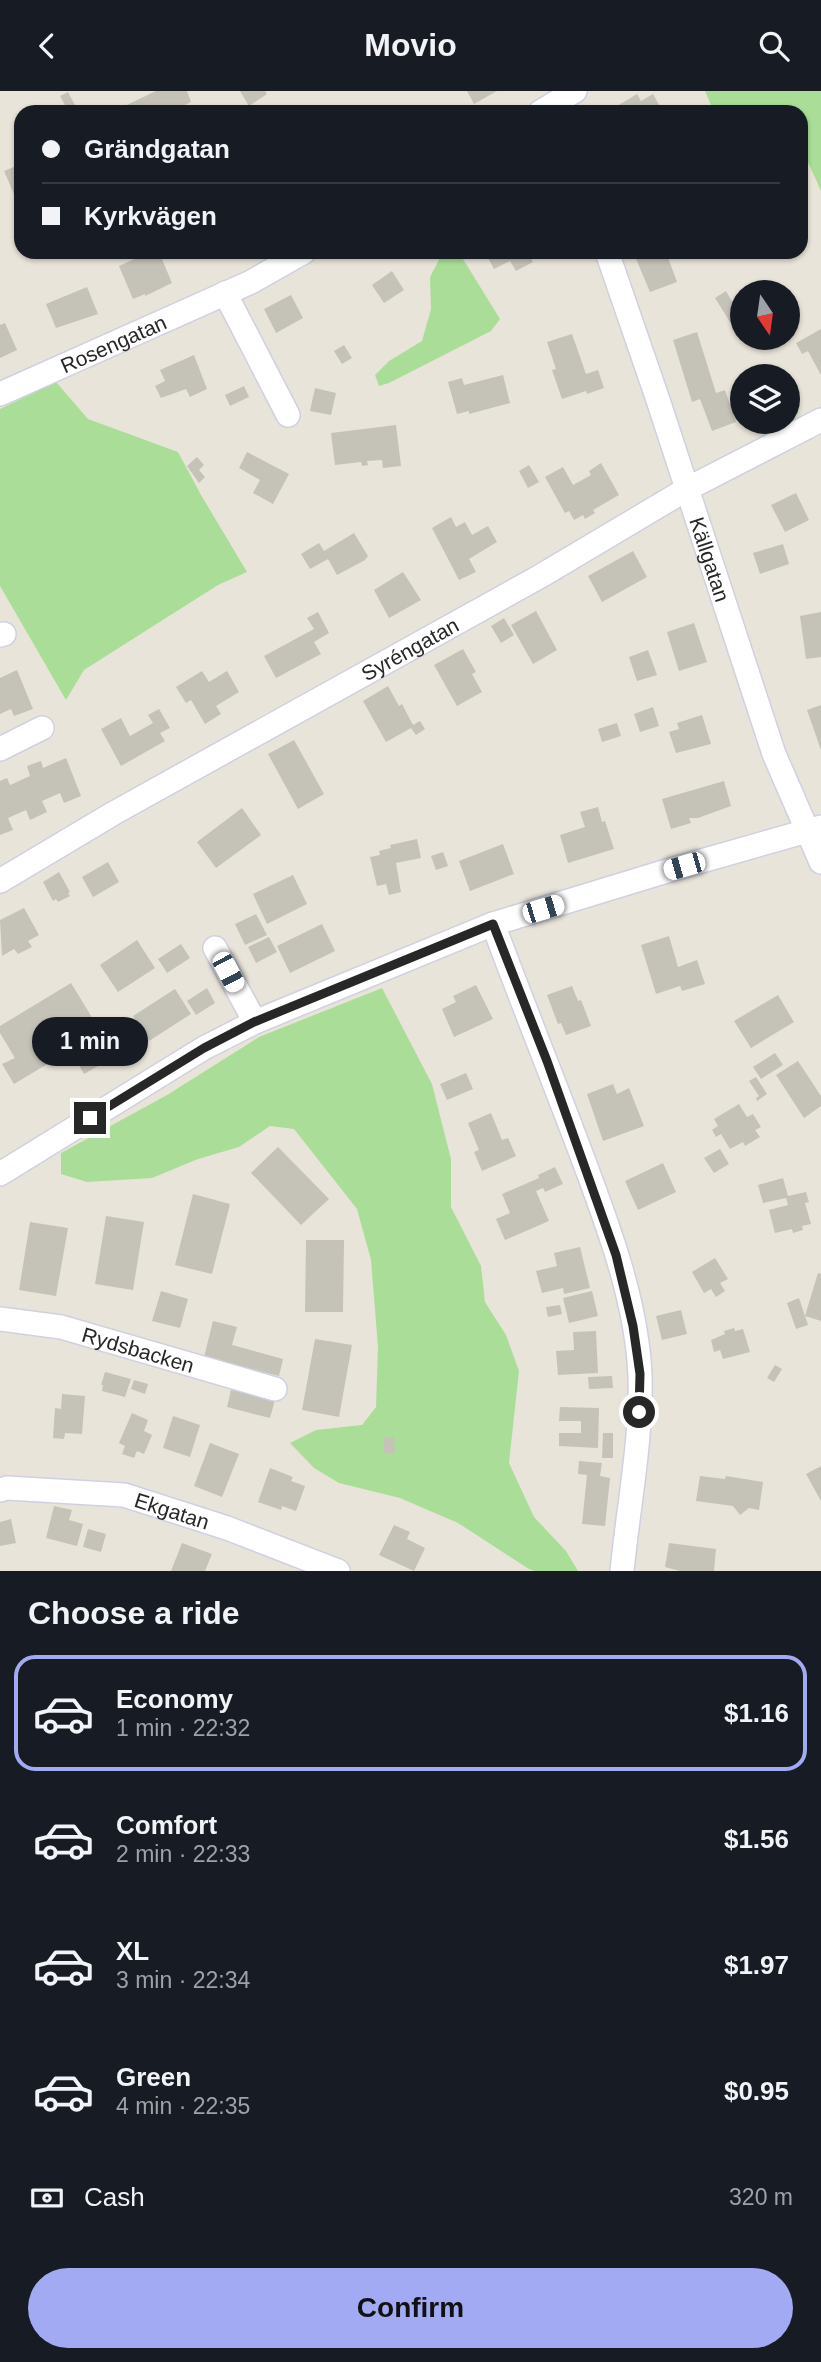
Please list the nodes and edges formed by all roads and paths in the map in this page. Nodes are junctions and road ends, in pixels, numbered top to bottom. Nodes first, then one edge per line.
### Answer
1 (575, 91) edge
2 (546, 105) edge
3 (291, 259) edge
4 (609, 259) edge
5 (225, 293) junction
6 (0, 394) edge
7 (288, 415) dead end
8 (821, 419) edge
9 (687, 489) junction
10 (42, 728) dead end
11 (0, 749) edge
12 (814, 829) edge
13 (821, 862) edge
14 (0, 881) edge
15 (493, 924) junction
16 (215, 948) dead end
17 (254, 1022) junction
18 (0, 1174) edge
19 (0, 1319) edge
20 (275, 1389) dead end
21 (0, 1490) edge
22 (338, 1571) edge
23 (622, 1571) edge

1 - 2 street
3 - 5 street, Rosengatan
4 - 9 street, Källgatan
5 - 6 street, Rosengatan
5 - 7 street
8 - 9 street, Syréngatan
9 - 12 street, Källgatan
9 - 14 street, Syréngatan
10 - 11 street
12 - 13 street, Källgatan
12 - 15 street
15 - 17 street
15 - 23 street
16 - 17 street
17 - 18 street
19 - 20 street, Rydsbacken
21 - 22 street, Ekgatan

